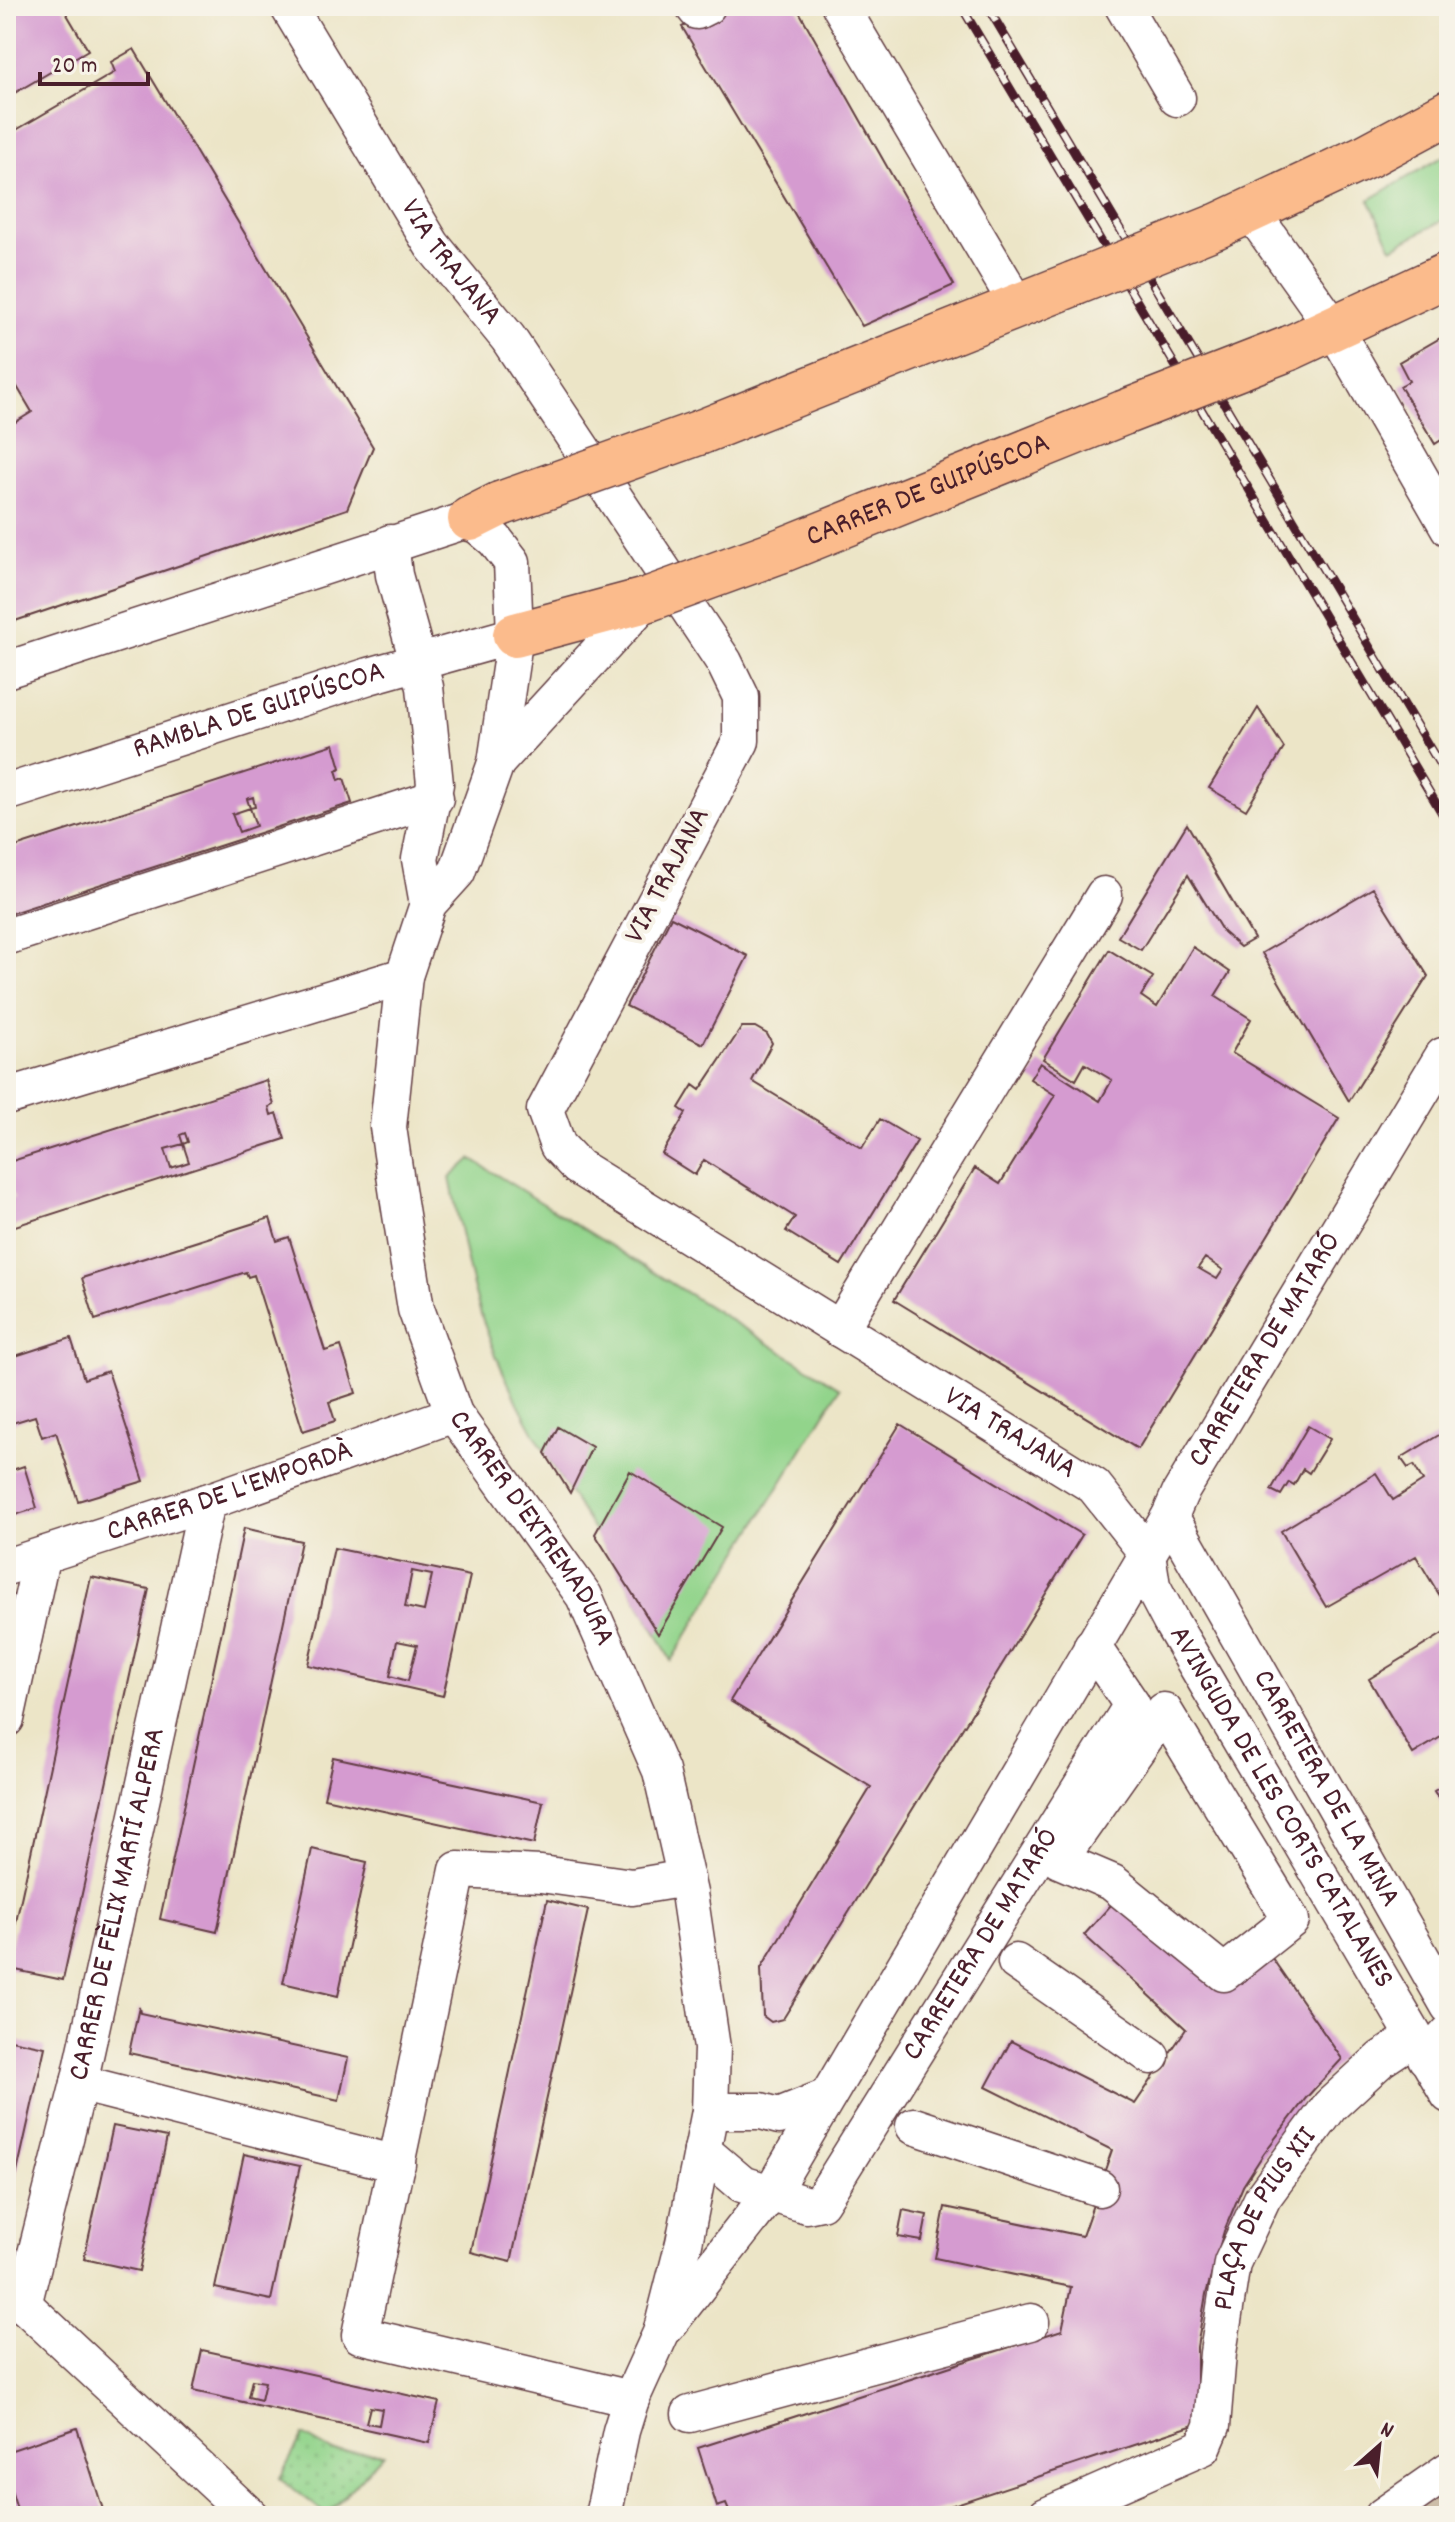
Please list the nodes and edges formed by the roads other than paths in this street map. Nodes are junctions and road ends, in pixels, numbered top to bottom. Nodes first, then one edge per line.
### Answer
1 (288, 6) edge
2 (693, 6) edge
3 (707, 6) edge
4 (840, 6) edge
5 (1123, 6) edge
6 (1177, 98) dead end
7 (1449, 112) edge
8 (1234, 218) junction
9 (1449, 274) edge
10 (1019, 307) junction
11 (1334, 328) junction
12 (485, 512) junction
13 (1449, 528) edge
14 (390, 543) junction
15 (621, 616) junction
16 (515, 635) junction
17 (418, 662) junction
18 (6, 670) edge
19 (496, 763) junction
20 (6, 793) edge
21 (435, 798) junction
22 (1104, 895) dead end
23 (428, 904) junction
24 (6, 937) edge
25 (404, 976) junction
26 (1443, 1056) dead end
27 (6, 1097) edge
28 (840, 1329) junction
29 (454, 1414) junction
30 (207, 1502) junction
31 (1170, 1516) junction
32 (1147, 1553) junction
33 (41, 1558) junction
34 (6, 1567) edge
35 (1203, 1571) junction
36 (1171, 1622) junction
37 (1092, 1646) junction
38 (1164, 1711) joint
39 (6, 1719) edge
40 (686, 1878) junction
41 (1016, 1962) dead end
42 (1449, 2006) edge
43 (1430, 2043) edge
44 (1151, 2056) dead end
45 (79, 2083) junction
46 (1449, 2095) edge
47 (827, 2097) junction
48 (710, 2111) junction
49 (779, 2116) junction
50 (914, 2126) dead end
51 (702, 2150) junction
52 (397, 2164) junction
53 (778, 2180) junction
54 (1099, 2188) dead end
55 (15, 2297) edge
56 (1031, 2322) dead end
57 (661, 2333) junction
58 (631, 2399) junction
59 (690, 2414) dead end
60 (1449, 2470) edge
61 (232, 2510) edge
62 (603, 2516) edge
63 (1046, 2516) edge
64 (1383, 2516) edge

1 - 28 street, VIA TRAJANA
2 - 3 street
4 - 10 street
5 - 6 street
7 - 8 main road
8 - 10 main road, bridge
8 - 11 street
9 - 11 main road, CARRER DE GUIPÚSCOA
10 - 12 main road, bridge
11 - 13 street
11 - 15 main road, CARRER DE GUIPÚSCOA, bridge
12 - 14 street
12 - 16 street, CARRER D'EXTREMADURA
14 - 17 street, CARRER D'EXTREMADURA
14 - 18 street
15 - 16 main road, CARRER DE GUIPÚSCOA
15 - 19 street, CARRER D'EXTREMADURA
16 - 17 street, RAMBLA DE GUIPÚSCOA
16 - 19 street, CARRER D'EXTREMADURA
17 - 20 street, RAMBLA DE GUIPÚSCOA
17 - 21 street, CARRER D'EXTREMADURA
19 - 23 street, CARRER D'EXTREMADURA
21 - 23 street, CARRER D'EXTREMADURA
21 - 24 street
22 - 28 street
23 - 25 street, CARRER D'EXTREMADURA
25 - 27 street
25 - 29 street, CARRER D'EXTREMADURA
26 - 31 street, CARRETERA DE MATARÓ
28 - 32 street, VIA TRAJANA
29 - 30 street, CARRER DE L'EMPORDÀ
29 - 40 street, CARRER D'EXTREMADURA
30 - 33 street, CARRER DE L'EMPORDÀ
30 - 45 street, CARRER DE FÈLIX MARTÍ ALPERA
31 - 32 street, CARRETERA DE MATARÓ
31 - 35 street, CARRETERA DE LA MINA
32 - 36 street, AVINGUDA DE LES CORTS CATALANES
32 - 37 street, CARRETERA DE MATARÓ
33 - 34 street, CARRER DE L'EMPORDÀ
33 - 39 street
35 - 36 street
35 - 42 street, CARRETERA DE LA MINA
36 - 43 street, AVINGUDA DE LES CORTS CATALANES
37 - 47 street, CARRETERA DE MATARÓ
37 - 53 street, CARRETERA DE MATARÓ
38 - 38 street
40 - 48 street, CARRER D'EXTREMADURA
40 - 52 street
41 - 44 street, CARRETERA DE MATARÓ
43 - 46 street
43 - 63 street, PLAÇA DE PIUS XII
45 - 52 street
45 - 55 street, CARRER DE FÈLIX MARTÍ ALPERA
47 - 49 street
47 - 53 street, CARRETERA DE MATARÓ
48 - 49 street
48 - 51 street, CARRER D'EXTREMADURA
49 - 53 street
50 - 54 street
51 - 53 street
51 - 57 street, CARRER D'EXTREMADURA
52 - 58 street
53 - 57 street, CARRETERA DE MATARÓ
55 - 61 street
56 - 59 street
57 - 58 street, CARRER D'EXTREMADURA
58 - 62 street, CARRER D'EXTREMADURA
60 - 64 street

